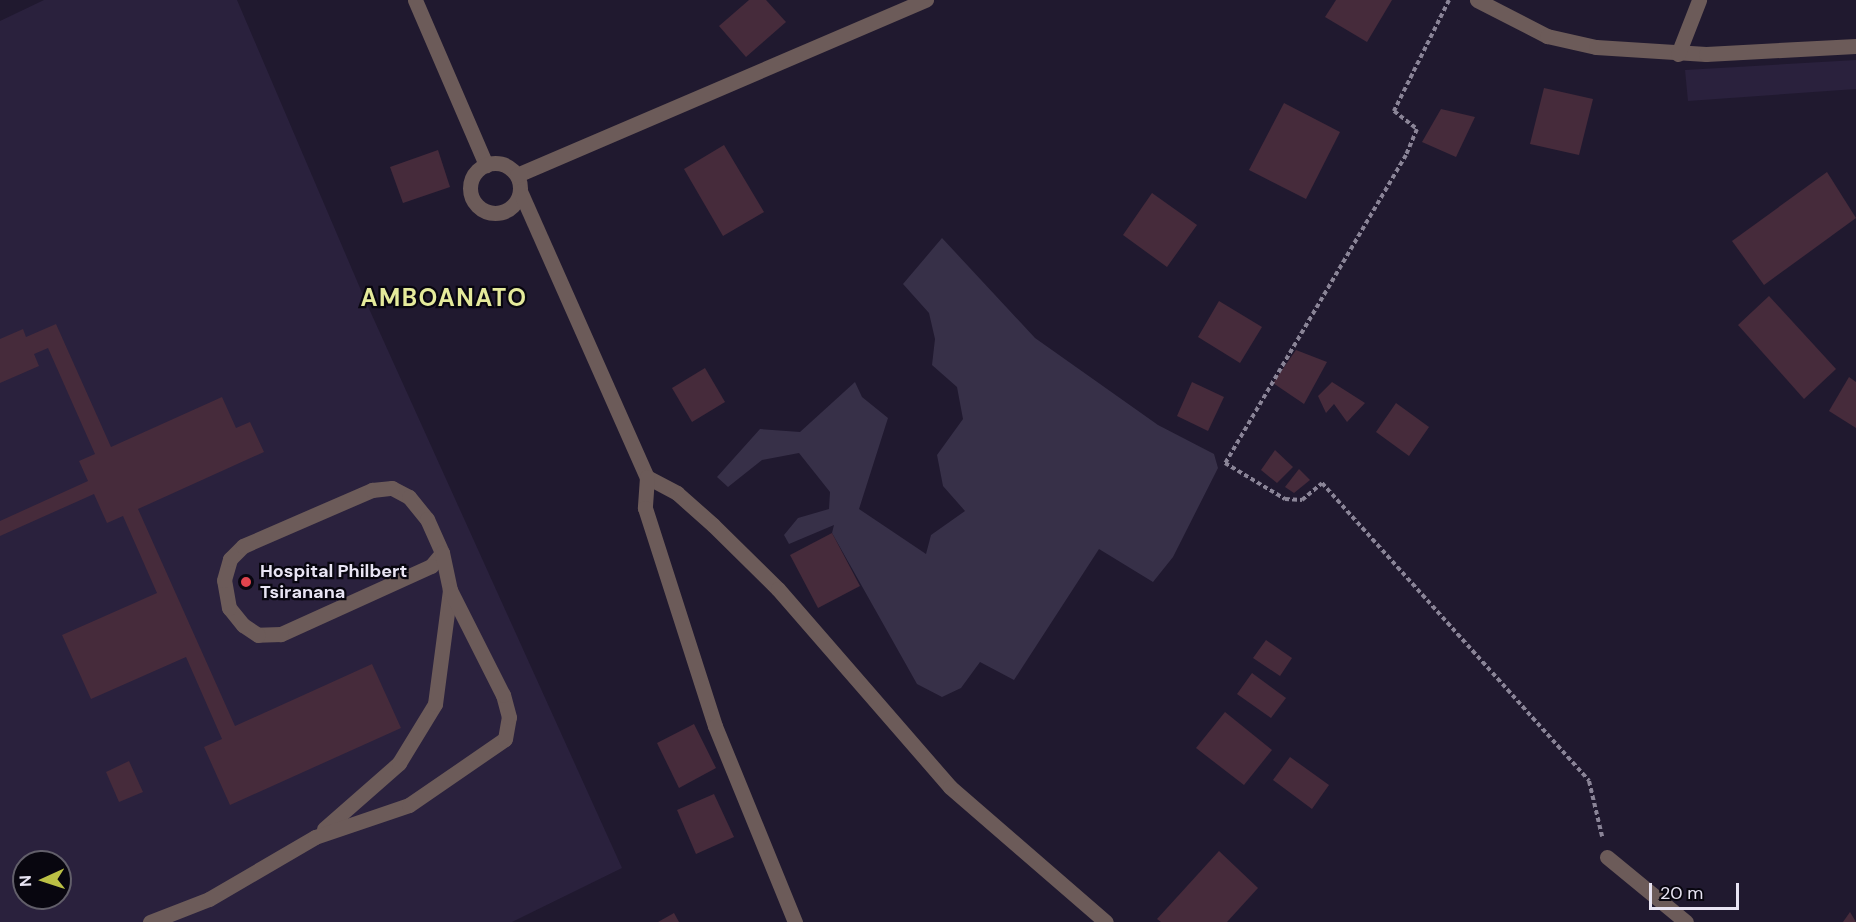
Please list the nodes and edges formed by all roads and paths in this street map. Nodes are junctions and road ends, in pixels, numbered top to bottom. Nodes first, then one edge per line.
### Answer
1 (415, 0) edge
2 (926, 0) edge
3 (1449, 0) edge
4 (1478, 0) edge
5 (1700, 0) edge
6 (1856, 46) edge
7 (1678, 54) junction
8 (486, 165) junction
9 (517, 175) junction
10 (520, 191) junction
11 (647, 477) junction
12 (442, 553) junction
13 (450, 590) junction
14 (315, 837) junction
15 (1607, 857) joint
16 (150, 922) edge
17 (795, 922) edge
18 (1106, 922) edge
19 (1686, 922) edge

1 - 8 street
2 - 9 street
3 - 15 path
4 - 7 street
5 - 7 street
6 - 7 street
8 - 9 street
8 - 10 street
9 - 10 street
10 - 11 street
11 - 17 street
11 - 18 street
12 - 12 street
12 - 13 street
13 - 14 street
13 - 14 street
14 - 16 street
15 - 19 street

